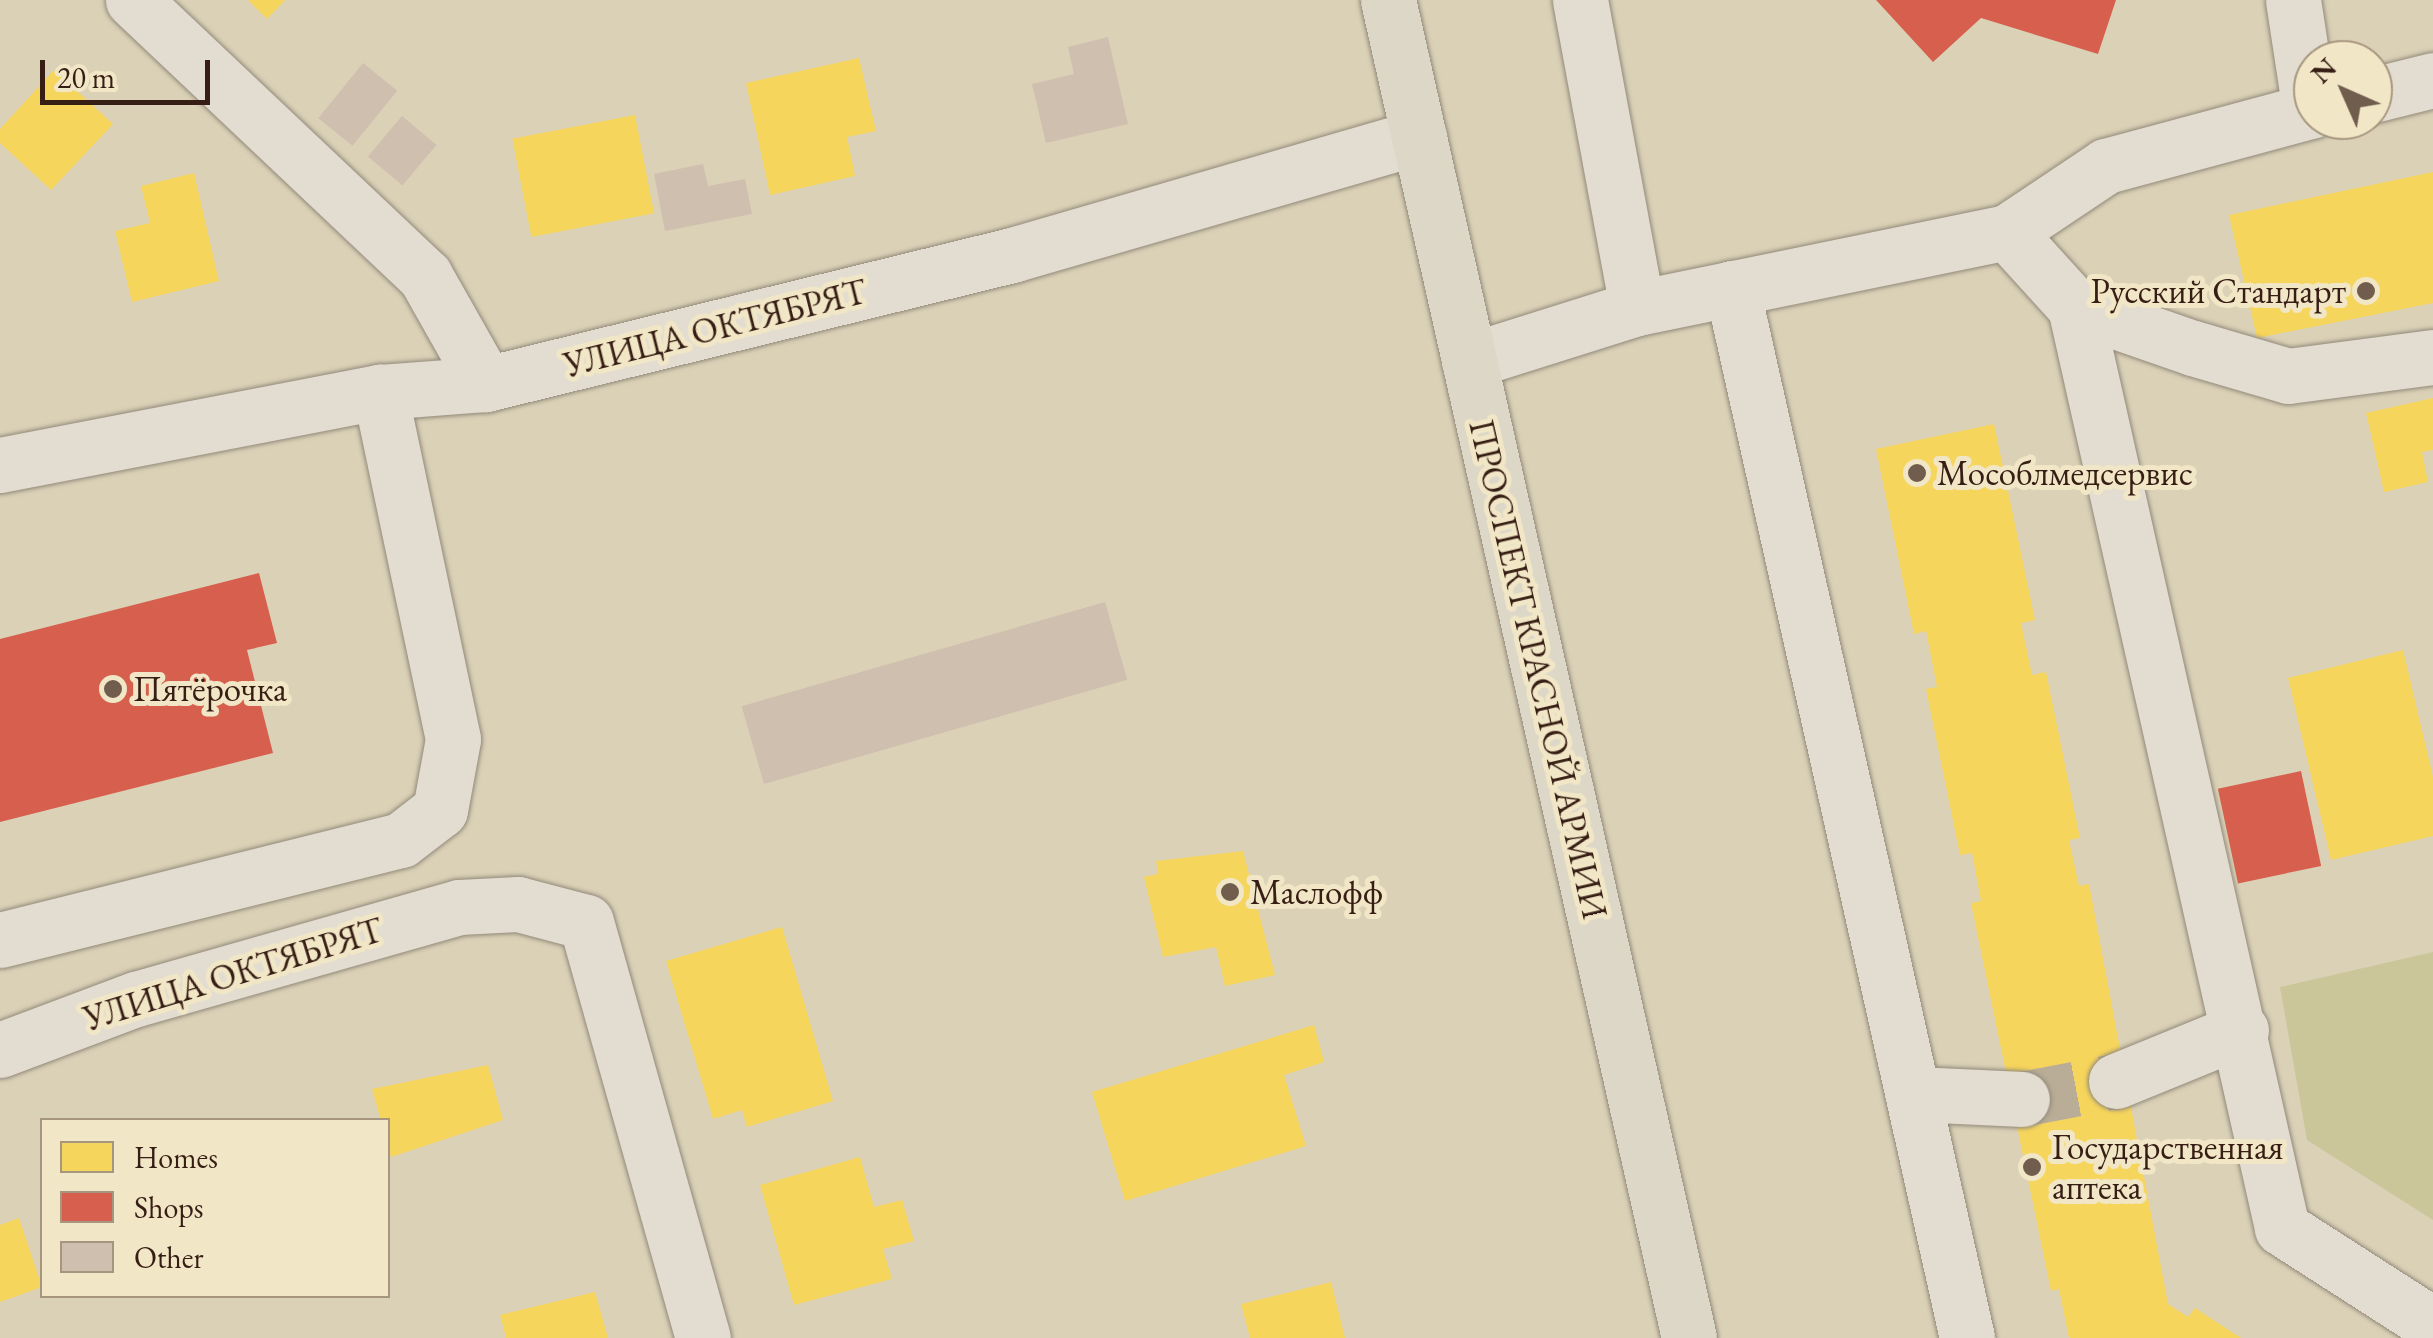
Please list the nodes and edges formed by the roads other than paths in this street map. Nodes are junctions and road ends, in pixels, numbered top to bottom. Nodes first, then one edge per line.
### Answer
1 (133, 0) edge
2 (1388, 0) edge
3 (1580, 0) edge
4 (2293, 0) edge
5 (2299, 40) edge
6 (2433, 80) edge
7 (2393, 90) edge
8 (2293, 116) edge
9 (1418, 137) junction
10 (2007, 232) junction
11 (1732, 288) junction
12 (1637, 308) junction
13 (2074, 308) junction
14 (2433, 358) edge
15 (1469, 361) junction
16 (486, 384) junction
17 (380, 392) junction
18 (0, 465) edge
19 (0, 940) edge
20 (2240, 1030) junction
21 (0, 1050) edge
22 (2116, 1081) tunnel mouth
23 (1916, 1094) junction
24 (2022, 1099) tunnel mouth
25 (2433, 1325) edge
26 (703, 1338) edge
27 (1689, 1338) edge
28 (1968, 1338) edge

1 - 16 street
2 - 9 main road, ПРОСПЕКТ КРАСНОЙ АРМИИ
3 - 12 street
4 - 5 street
6 - 7 street
8 - 10 street
9 - 15 main road, ПРОСПЕКТ КРАСНОЙ АРМИИ
9 - 16 street, УЛИЦА ОКТЯБРЯТ
10 - 11 street
10 - 13 street
11 - 12 street
11 - 23 street
12 - 15 street
13 - 14 street
13 - 20 street
15 - 27 main road, ПРОСПЕКТ КРАСНОЙ АРМИИ
16 - 17 street, УЛИЦА ОКТЯБРЯТ
17 - 18 street, УЛИЦА ОКТЯБРЯТ
17 - 19 street
20 - 22 street
20 - 25 street
21 - 26 street, УЛИЦА ОКТЯБРЯТ
23 - 24 street
23 - 28 street

